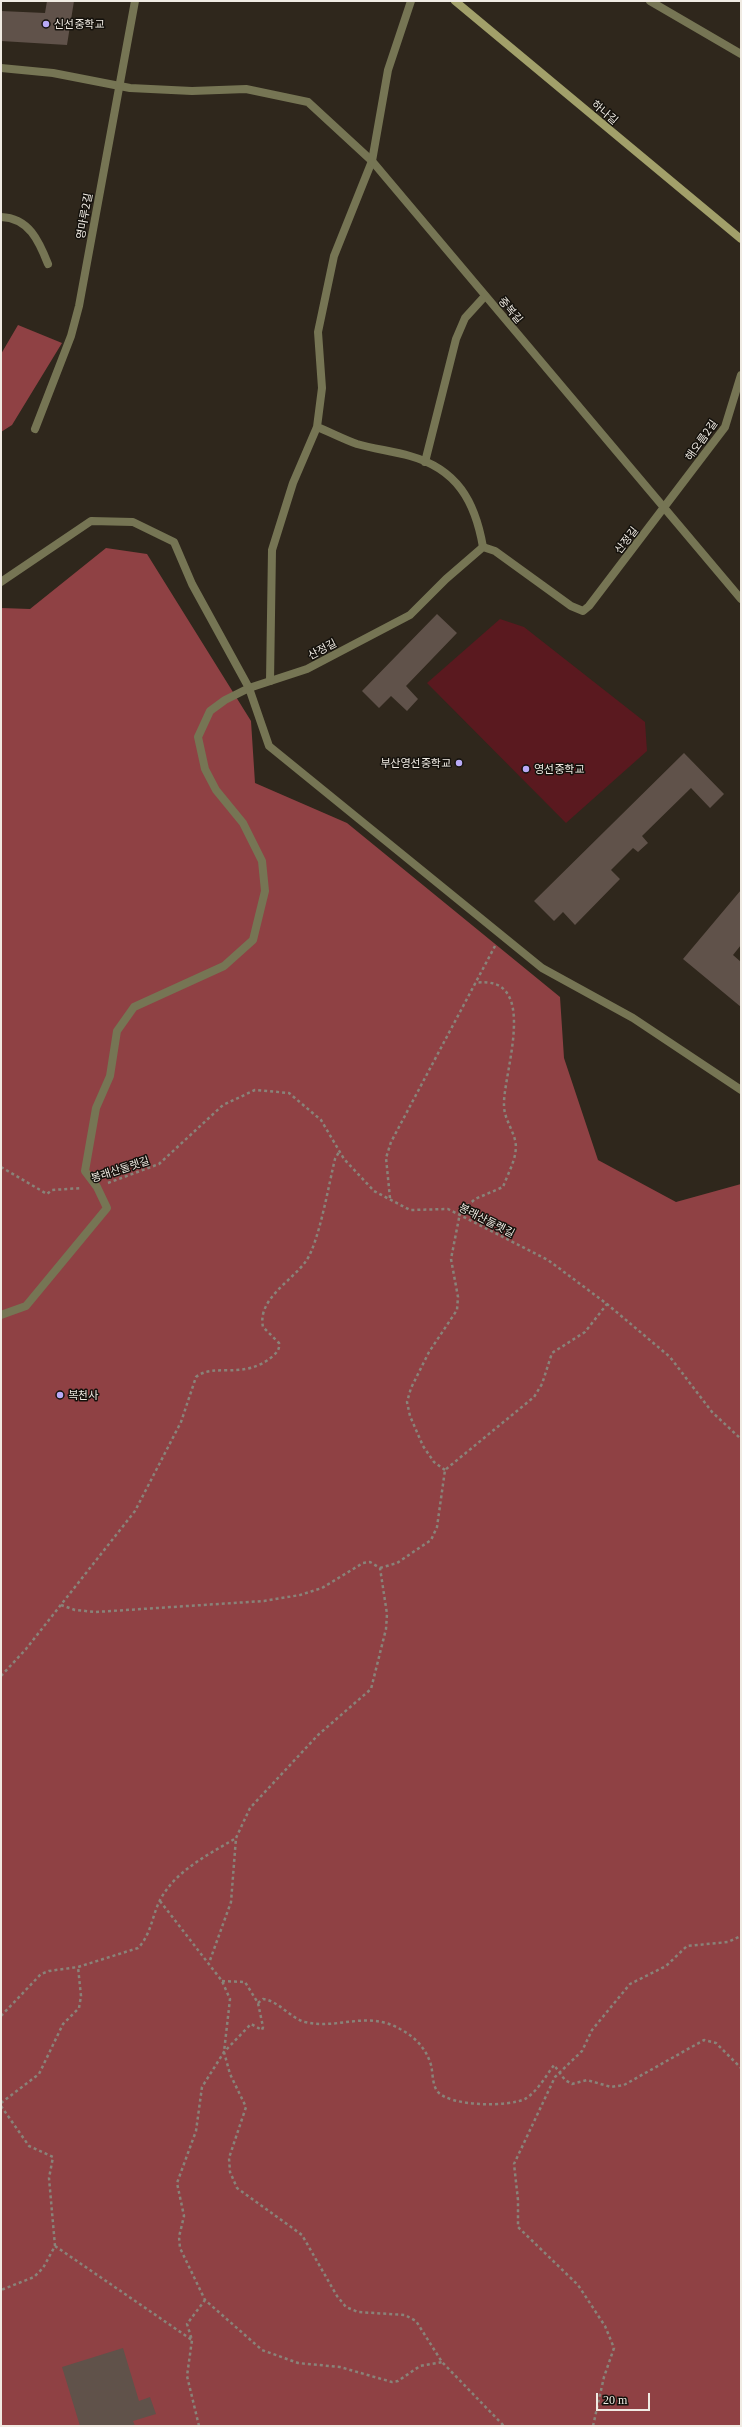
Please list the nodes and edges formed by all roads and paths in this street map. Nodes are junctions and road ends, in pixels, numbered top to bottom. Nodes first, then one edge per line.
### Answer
1 (135, 1) edge
2 (411, 1) edge
3 (455, 1) edge
4 (650, 1) edge
5 (741, 54) edge
6 (1, 68) edge
7 (119, 86) junction
8 (372, 161) junction
9 (1, 218) edge
10 (741, 239) edge
11 (48, 264) dead end
12 (485, 296) junction
13 (741, 375) edge
14 (317, 427) junction
15 (35, 429) dead end
16 (425, 462) junction
17 (664, 510) junction
18 (483, 547) junction
19 (1, 582) edge
20 (741, 599) edge
21 (270, 681) junction
22 (248, 688) junction
23 (501, 935) junction
24 (475, 983) junction
25 (741, 1090) edge
26 (339, 1152) junction
27 (1, 1167) edge
28 (97, 1187) junction
29 (390, 1199) junction
30 (459, 1215) junction
31 (607, 1304) junction
32 (1, 1315) edge
33 (741, 1439) edge
34 (445, 1470) junction
35 (380, 1568) junction
36 (61, 1605) junction
37 (1, 1676) edge
38 (236, 1838) junction
39 (160, 1900) junction
40 (741, 1936) edge
41 (209, 1963) junction
42 (78, 1967) junction
43 (222, 1981) junction
44 (258, 2003) junction
45 (1, 2016) edge
46 (224, 2052) junction
47 (741, 2068) edge
48 (559, 2072) junction
49 (1, 2105) edge
50 (55, 2246) junction
51 (1, 2290) edge
52 (205, 2300) junction
53 (192, 2340) junction
54 (443, 2362) junction
55 (199, 2426) edge
56 (504, 2426) edge
57 (593, 2426) edge

1 - 7 street, 영마루2길
2 - 8 street
3 - 10 main road, 하나길
4 - 5 street
6 - 7 street, 중복길
7 - 8 street, 중복길
7 - 15 street, 영마루2길
8 - 12 street, 중복길
8 - 14 street
9 - 11 street
12 - 16 street
12 - 17 street, 중복길
13 - 17 street, 해오름2길
14 - 16 street
14 - 21 street
16 - 18 street
17 - 18 street, 산정길
17 - 20 street, 중복길
18 - 21 street, 산정길
19 - 22 street
21 - 22 street, 산정길
22 - 23 street
22 - 28 street, 산정길
23 - 24 path
23 - 25 street
24 - 29 path
24 - 30 path
26 - 28 path, 봉래산둘렛길
26 - 29 path, 봉래산둘렛길
26 - 36 path
27 - 28 path, 봉래산둘렛길
28 - 32 street, 산정길
29 - 30 path, 봉래산둘렛길
30 - 31 path, 봉래산둘렛길
30 - 34 path
31 - 33 path, 봉래산둘렛길
31 - 34 path
34 - 35 path
35 - 36 path
35 - 38 path
36 - 37 path
38 - 39 path
38 - 41 path
39 - 41 path
39 - 42 path
40 - 48 path
41 - 43 path
42 - 45 path
42 - 49 path
43 - 44 path
43 - 46 path
44 - 46 path
44 - 48 path
46 - 52 path
46 - 54 path
47 - 48 path
48 - 57 path
49 - 50 path
50 - 51 path
50 - 53 path
52 - 53 path
52 - 54 path
53 - 55 path
54 - 56 path

